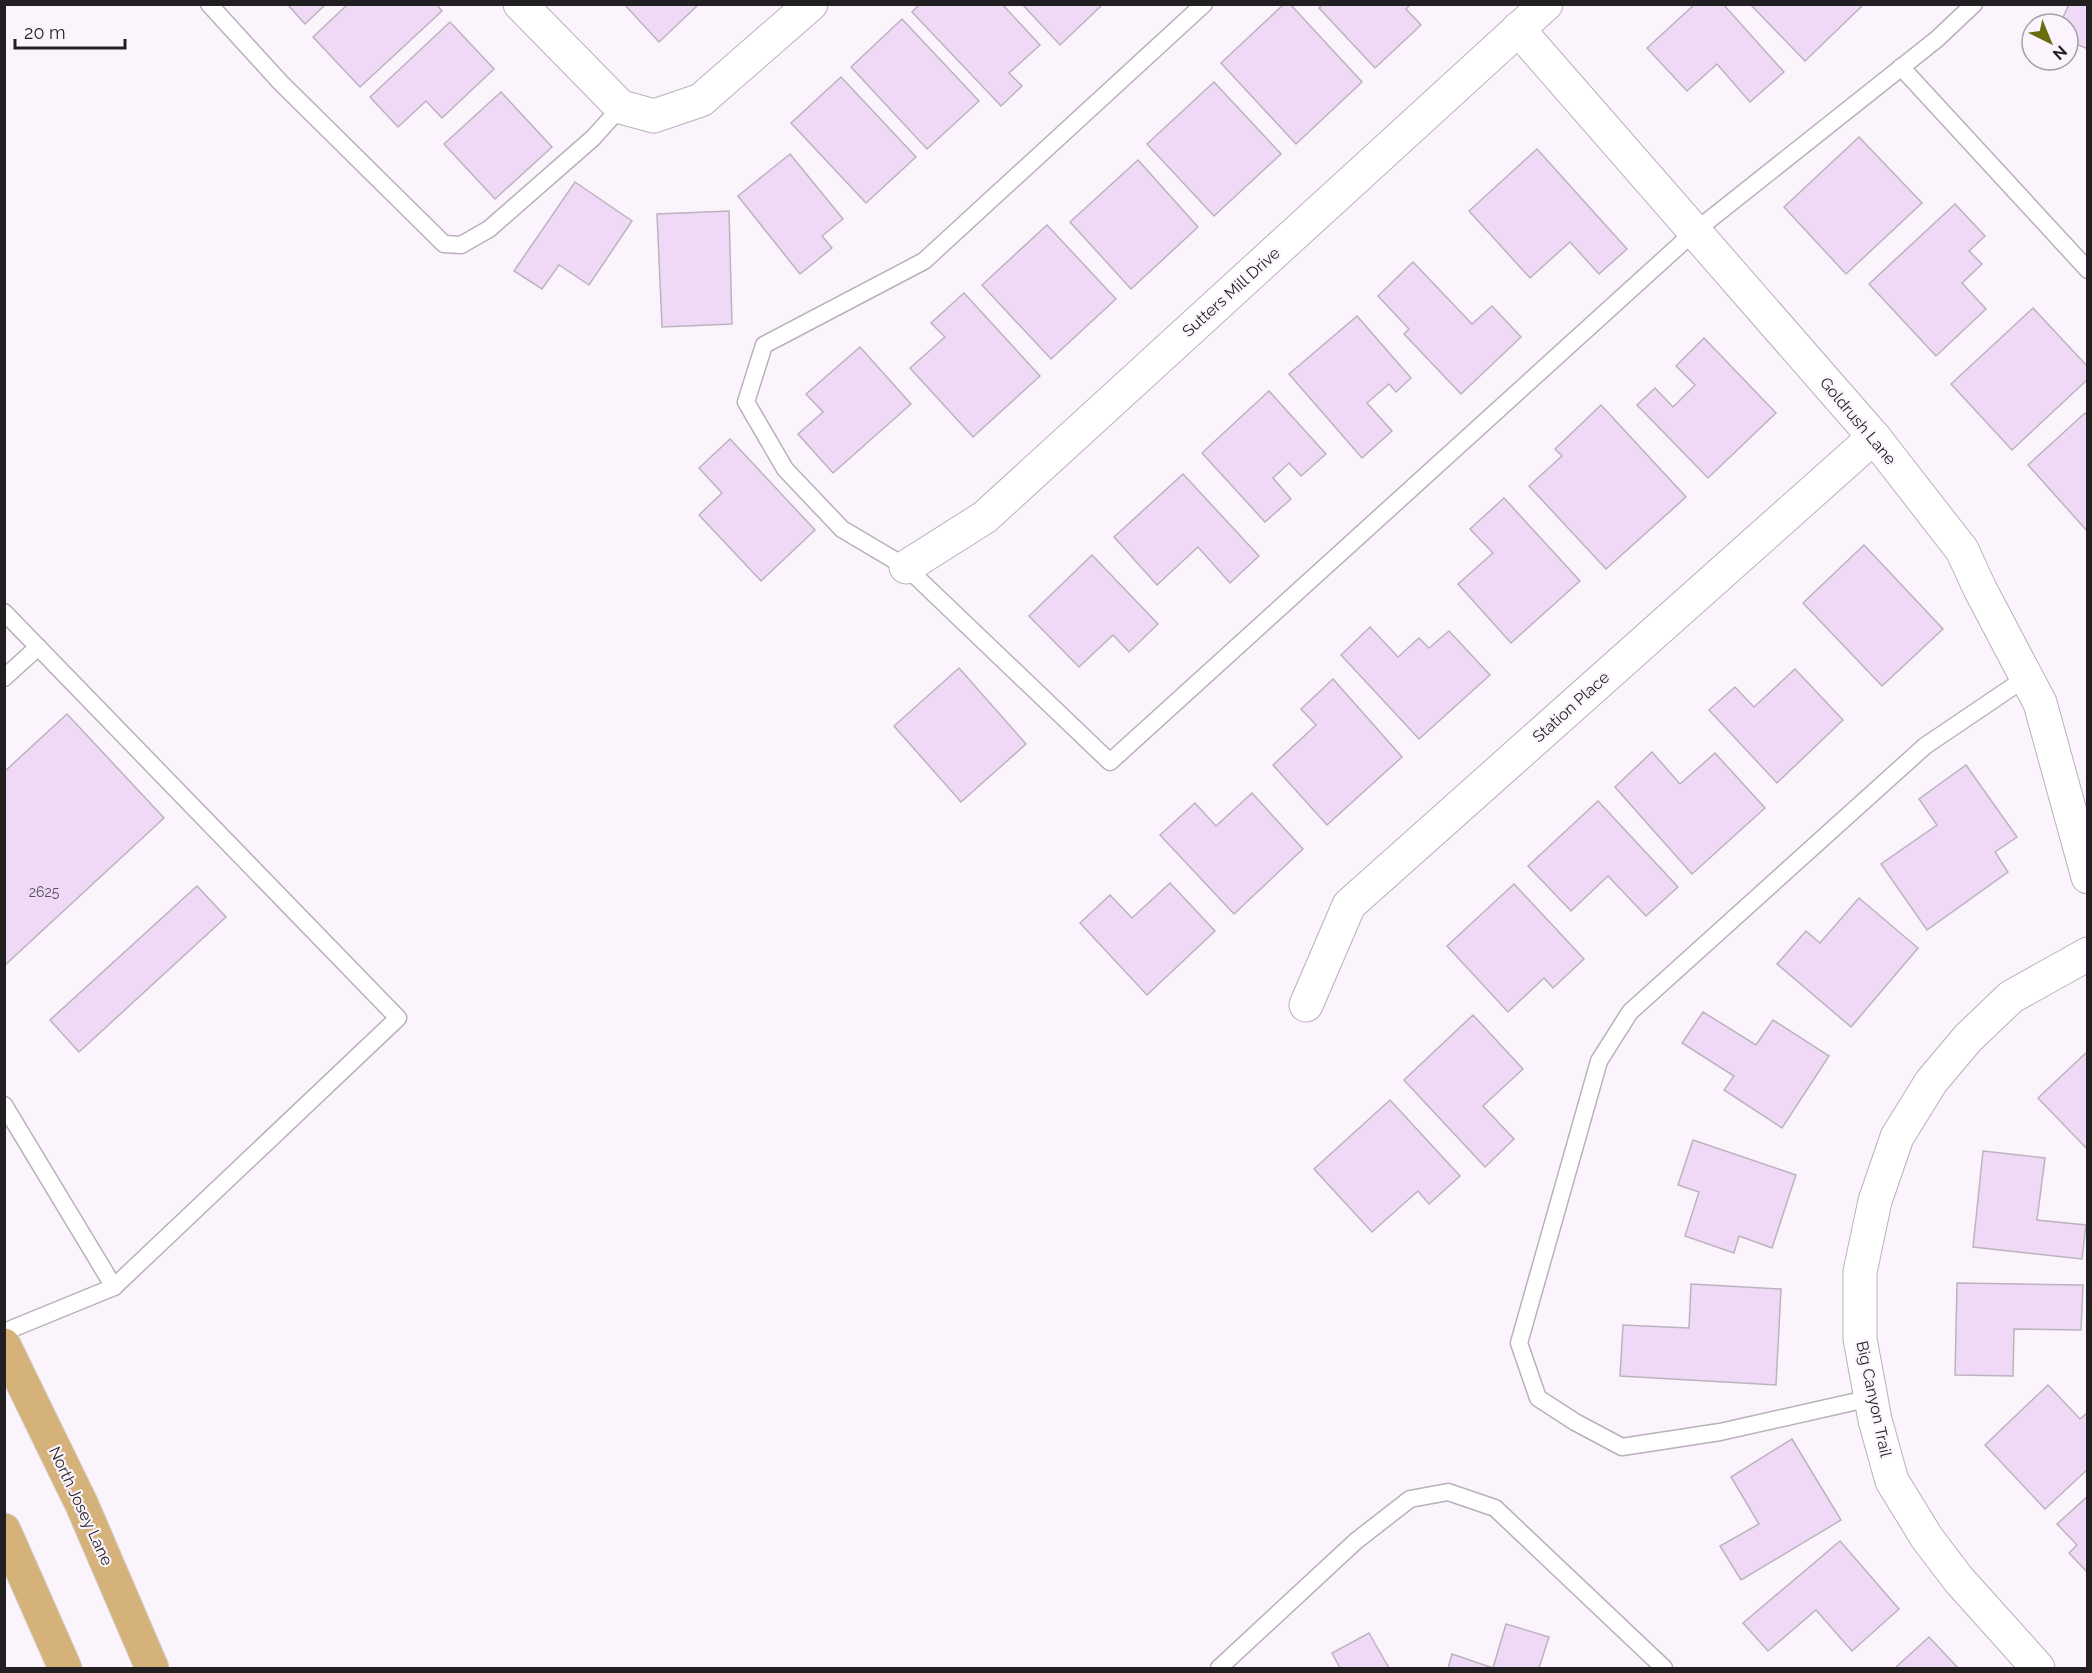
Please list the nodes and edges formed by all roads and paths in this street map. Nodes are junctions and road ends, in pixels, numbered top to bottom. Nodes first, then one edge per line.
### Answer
1 (209, 4) edge
2 (520, 4) edge
3 (811, 4) edge
4 (1204, 4) edge
5 (1546, 4) edge
6 (1974, 4) edge
7 (1518, 29) junction
8 (1901, 68) junction
9 (621, 107) junction
10 (1694, 232) junction
11 (2088, 270) edge
12 (1874, 437) junction
13 (906, 567) junction
14 (4, 612) edge
15 (38, 646) junction
16 (2027, 677) junction
17 (4, 678) edge
18 (2088, 878) edge
19 (2088, 954) edge
20 (1306, 1005) dead end
21 (4, 1105) edge
22 (114, 1287) junction
23 (4, 1332) edge
24 (4, 1345) edge
25 (1871, 1398) junction
26 (4, 1530) edge
27 (65, 1668) edge
28 (152, 1668) edge
29 (1219, 1668) edge
30 (1664, 1668) edge
31 (2038, 1668) edge

1 - 9 lane
2 - 9 street
3 - 9 street
4 - 13 lane
5 - 7 street, Sutters Mill Drive
6 - 8 lane
7 - 10 street, Goldrush Lane
7 - 13 street, Sutters Mill Drive
8 - 10 lane
8 - 11 lane
10 - 12 street, Goldrush Lane
10 - 13 lane
12 - 16 street, Goldrush Lane
12 - 20 street, Station Place
14 - 15 lane
15 - 17 lane
15 - 22 lane
16 - 18 street, Goldrush Lane
16 - 25 lane
19 - 25 street, Big Canyon Trail
21 - 22 lane
22 - 23 lane
24 - 28 main road, North Josey Lane
25 - 31 street, Big Canyon Trail
26 - 27 main road
29 - 30 lane

